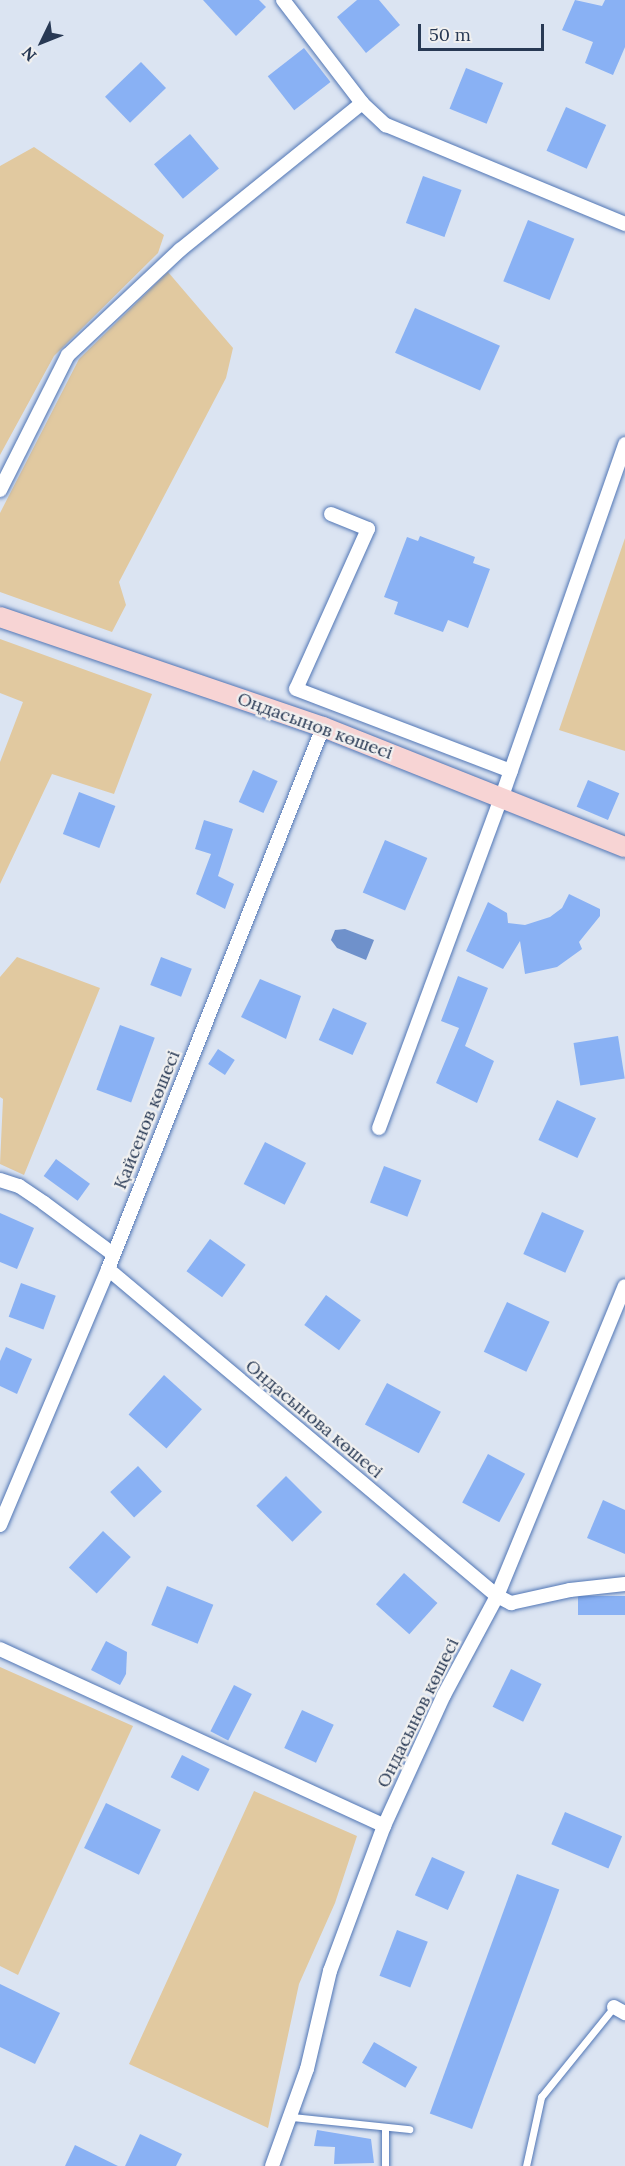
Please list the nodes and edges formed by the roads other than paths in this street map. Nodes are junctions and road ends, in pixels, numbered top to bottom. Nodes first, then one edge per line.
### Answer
1 (283, 0) edge
2 (362, 103) junction
3 (625, 224) edge
4 (625, 444) edge
5 (0, 490) edge
6 (331, 514) dead end
7 (0, 617) edge
8 (323, 727) junction
9 (511, 771) junction
10 (502, 796) junction
11 (625, 847) edge
12 (379, 1128) dead end
13 (0, 1180) edge
14 (114, 1254) junction
15 (108, 1269) junction
16 (625, 1286) edge
17 (0, 1525) edge
18 (625, 1584) edge
19 (497, 1596) junction
20 (0, 1649) edge
21 (384, 1826) junction
22 (619, 2010) edge
23 (292, 2117) junction
24 (385, 2127) junction
25 (409, 2129) dead end
26 (272, 2166) edge
27 (385, 2166) edge
28 (526, 2166) edge

1 - 2 street
2 - 3 street
2 - 5 street
4 - 9 street
6 - 9 street
7 - 8 street, Оңдасынов көшесі
8 - 10 street, Оңдасынов көшесі
8 - 14 street, Қайсенов көшесі
9 - 10 street
10 - 11 street, Оңдасынов көшесі
10 - 12 street
13 - 14 street
14 - 15 street, Қайсенов көшесі
15 - 17 street, Қайсенов көшесі
15 - 19 street, Ондасынова көшесі
16 - 19 street, Ондасынов көшесі
18 - 19 street
19 - 21 street, Ондасынов көшесі
20 - 21 street
21 - 23 street, Ондасынов көшесі
22 - 28 lane
23 - 24 lane
23 - 26 street, Ондасынов көшесі
24 - 25 lane
24 - 27 lane

